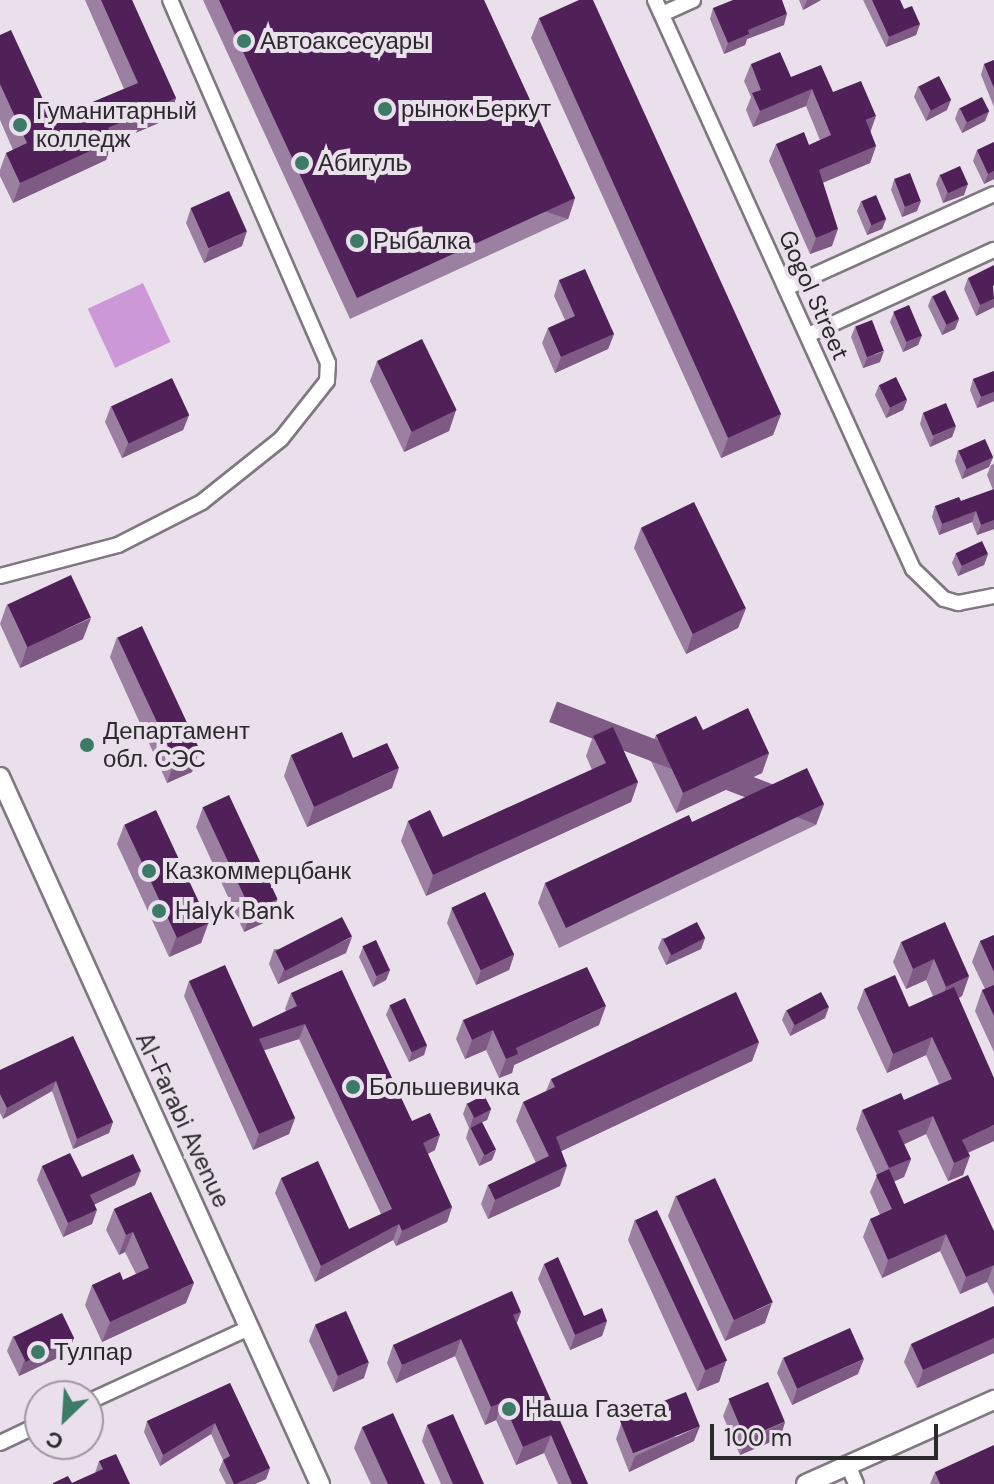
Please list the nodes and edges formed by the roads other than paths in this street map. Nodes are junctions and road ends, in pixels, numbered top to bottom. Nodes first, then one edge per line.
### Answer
1 (170, 0) edge
2 (655, 0) edge
3 (693, 0) edge
4 (662, 14) junction
5 (994, 194) edge
6 (994, 250) edge
7 (786, 288) junction
8 (808, 335) junction
9 (0, 576) edge
10 (994, 596) edge
11 (0, 777) edge
12 (249, 1328) junction
13 (104, 1395) edge
14 (994, 1400) edge
15 (24, 1432) edge
16 (0, 1443) edge
17 (848, 1465) junction
18 (320, 1484) edge
19 (806, 1484) edge
20 (856, 1484) edge

1 - 9 street
2 - 4 street, Gogol Street
3 - 4 street
4 - 7 street, Gogol Street
5 - 7 street
6 - 8 street
7 - 8 street, Gogol Street
8 - 10 street, Gogol Street
11 - 12 main road, Al-Farabi Avenue
12 - 13 street
12 - 18 main road, Al-Farabi Avenue
14 - 17 main road
15 - 16 street
17 - 19 main road
17 - 20 street

